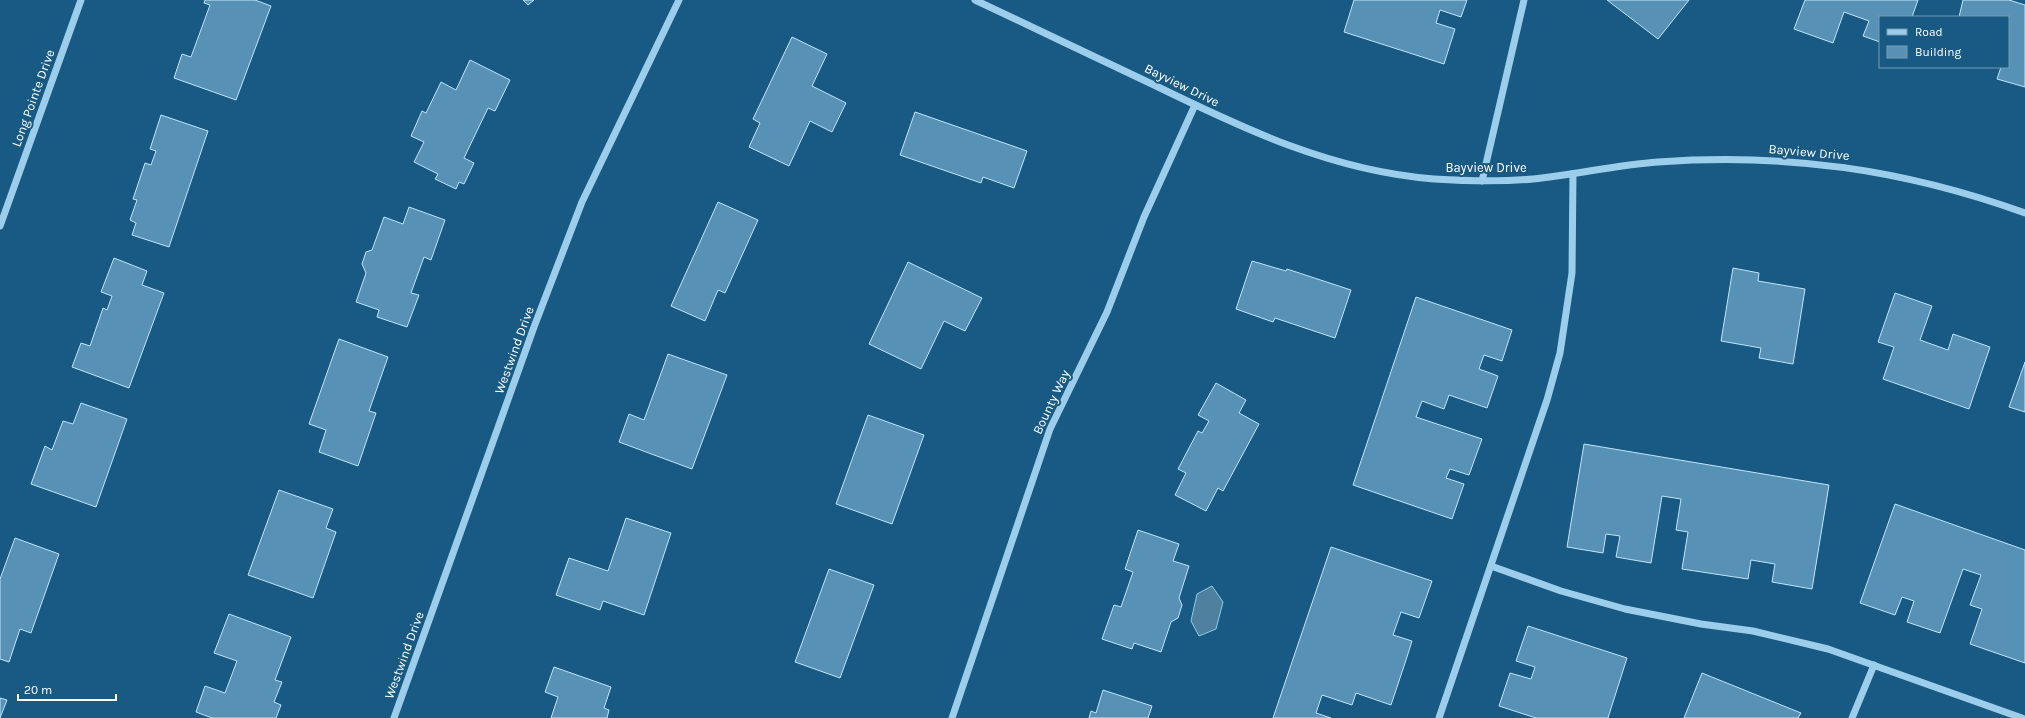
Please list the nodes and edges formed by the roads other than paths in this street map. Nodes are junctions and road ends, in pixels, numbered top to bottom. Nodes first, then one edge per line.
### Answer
1 (81, 0) edge
2 (679, 0) edge
3 (975, 0) edge
4 (1524, 0) edge
5 (1195, 105) junction
6 (1573, 174) junction
7 (1482, 181) junction
8 (2025, 213) edge
9 (0, 226) edge
10 (1491, 566) junction
11 (1874, 665) junction
12 (394, 718) edge
13 (952, 718) edge
14 (1439, 718) edge
15 (1852, 718) edge
16 (2022, 718) edge

1 - 9 street, Long Pointe Drive
2 - 12 street, Westwind Drive
3 - 5 street, Bayview Drive
4 - 7 street
5 - 7 street, Bayview Drive
5 - 13 street, Bounty Way
6 - 7 street, Bayview Drive
6 - 8 street, Bayview Drive
6 - 10 street
10 - 11 street
10 - 14 street
11 - 15 street
11 - 16 street

